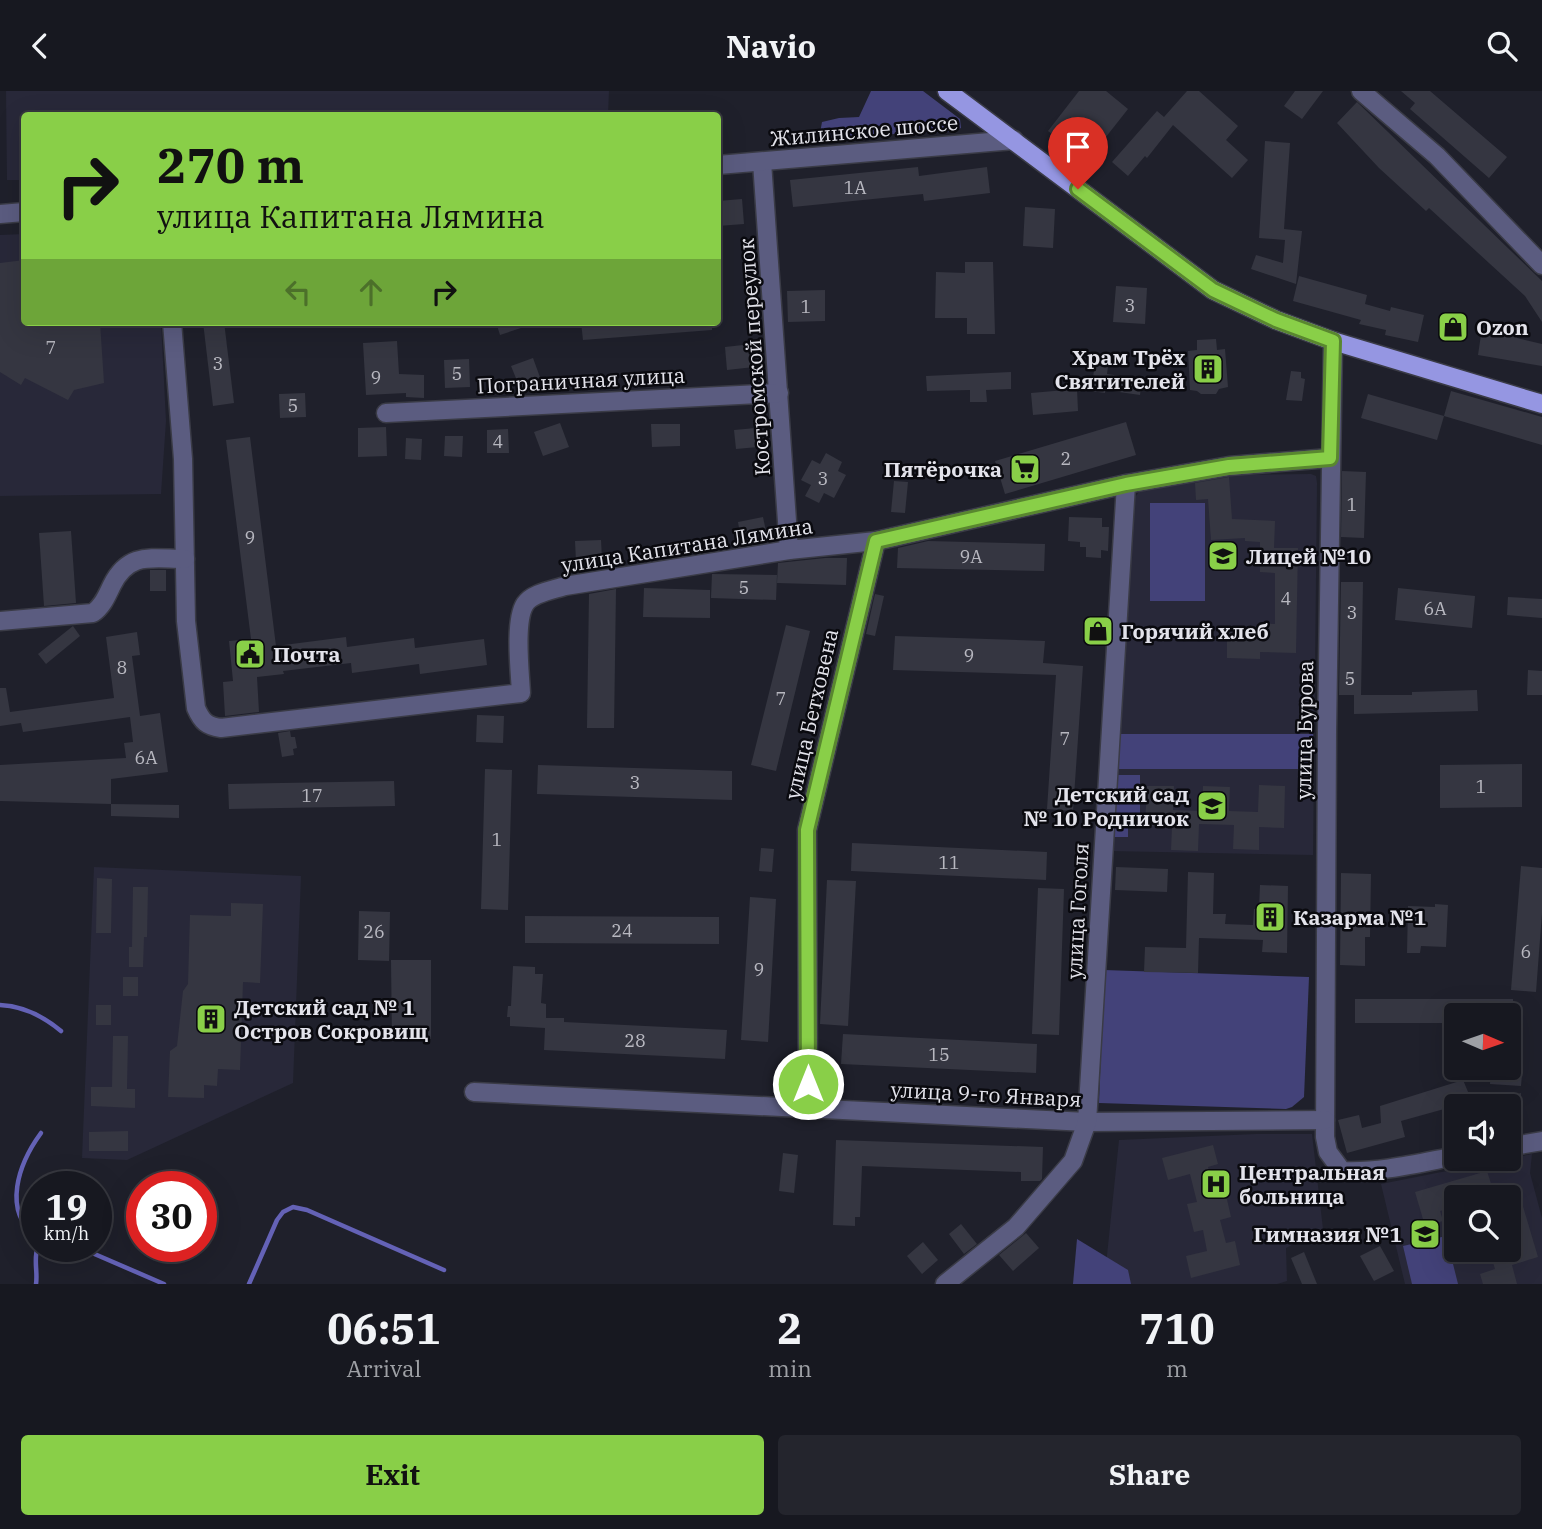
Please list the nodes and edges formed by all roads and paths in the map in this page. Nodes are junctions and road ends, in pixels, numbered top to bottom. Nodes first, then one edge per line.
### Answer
1 (947, 91) edge
2 (1362, 91) edge
3 (1014, 140) junction
4 (762, 162) junction
5 (721, 165) edge
6 (21, 212) edge
7 (0, 214) edge
8 (1542, 265) edge
9 (172, 326) edge
10 (1333, 341) junction
11 (779, 393) junction
12 (1542, 404) edge
13 (386, 413) dead end
14 (1330, 458) junction
15 (1126, 484) junction
16 (876, 541) junction
17 (789, 550) junction
18 (185, 559) junction
19 (0, 621) edge
20 (474, 1092) dead end
21 (808, 1109) junction
22 (1325, 1120) junction
23 (1087, 1122) junction
24 (1542, 1140) edge
25 (1521, 1144) edge
26 (1444, 1158) edge
27 (945, 1284) edge

1 - 3 main road
2 - 8 street
3 - 4 street, Жилинское шоссе
3 - 10 main road
4 - 5 street, Жилинское шоссе
4 - 11 street, Костромской переулок
6 - 7 street
9 - 18 street, улица Капитана Лямина
10 - 12 main road
10 - 14 street, улица Бурова
11 - 13 street, Пограничная улица
11 - 17 street, Костромской переулок
14 - 15 street, улица Капитана Лямина
14 - 22 street, улица Бурова
15 - 16 street, улица Капитана Лямина
15 - 23 street, улица Гоголя
16 - 17 street, улица Капитана Лямина
16 - 21 street, улица Бетховена
17 - 18 street, улица Капитана Лямина
18 - 19 street
20 - 21 street, улица 9-го Января
21 - 23 street, улица 9-го Января
22 - 23 street, улица 9-го Января
22 - 26 street
23 - 27 street, улица Гоголя
24 - 25 street

